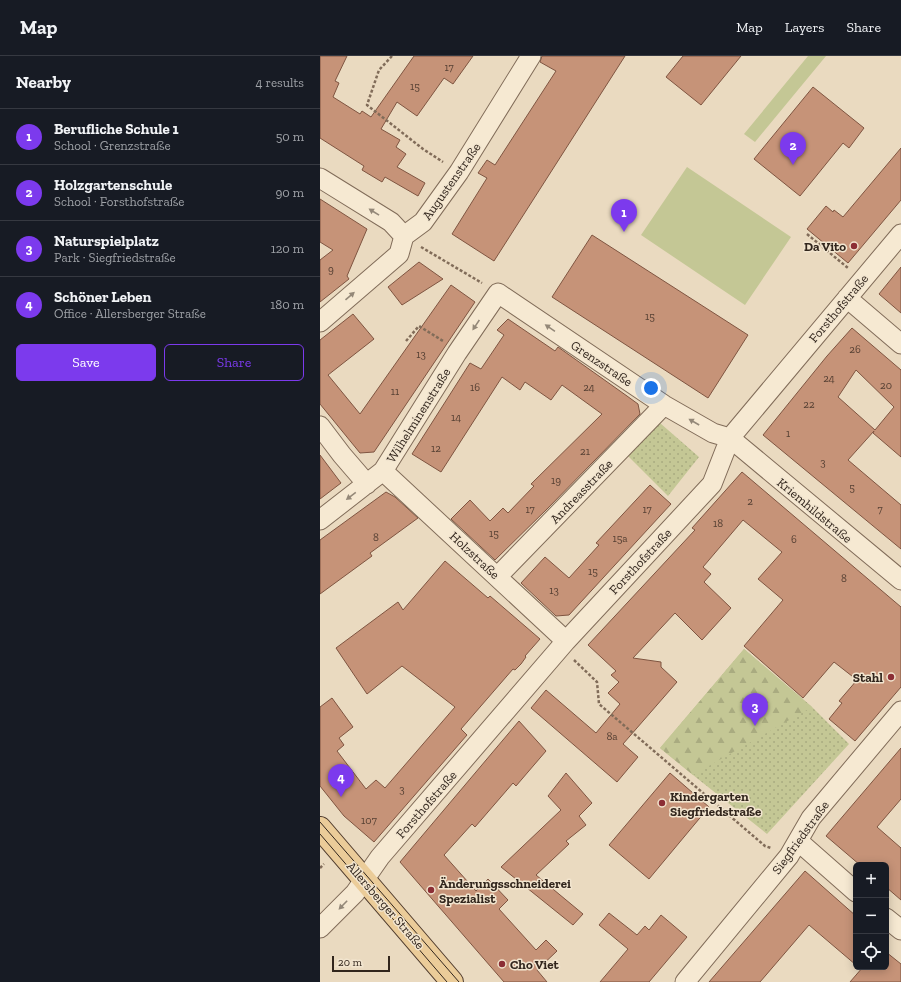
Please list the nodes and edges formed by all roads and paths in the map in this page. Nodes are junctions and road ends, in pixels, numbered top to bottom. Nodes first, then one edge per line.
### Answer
1 (392, 56) edge
2 (531, 56) edge
3 (423, 150) dead end
4 (320, 178) edge
5 (807, 234) dead end
6 (901, 234) edge
7 (404, 236) junction
8 (862, 280) junction
9 (498, 293) junction
10 (847, 298) junction
11 (320, 322) edge
12 (406, 341) dead end
13 (901, 344) edge
14 (457, 354) junction
15 (664, 405) junction
16 (320, 426) edge
17 (730, 438) junction
18 (383, 471) junction
19 (367, 484) junction
20 (320, 520) edge
21 (498, 576) junction
22 (901, 580) edge
23 (564, 644) junction
24 (901, 711) edge
25 (320, 828) edge
26 (794, 848) junction
27 (364, 880) junction
28 (853, 890) edge
29 (889, 920) edge
30 (320, 928) edge
31 (901, 930) edge
32 (452, 982) edge
33 (685, 982) edge

1 - 3 path
2 - 7 street, Augustenstraße
7 -> 4 street
5 - 8 path
6 - 8 street, Forsthofstraße
7 - 9 path
11 -> 7 street
8 - 10 street, Forsthofstraße
9 -> 14 street, Wilhelminenstraße
15 -> 9 street, Grenzstraße
10 - 13 street
10 - 17 street, Forsthofstraße
12 - 14 path
14 - 18 street, Wilhelminenstraße
17 -> 15 street, Grenzstraße
15 - 21 street, Andreasstraße
16 - 19 street
17 - 22 street, Kriemhildstraße
17 - 23 street, Forsthofstraße
18 - 19 street, Wilhelminenstraße
18 - 21 street, Holzstraße
19 -> 20 street, Wilhelminenstraße
21 - 23 street, Holzstraße
23 - 26 path
23 - 27 street, Forsthofstraße
24 - 26 street, Siegfriedstraße
25 - 27 main road, Allersberger Straße
26 - 28 street
26 - 33 street, Siegfriedstraße
27 -> 30 street, Forsthofstraße
27 - 32 main road, Allersberger Straße
29 - 31 street

